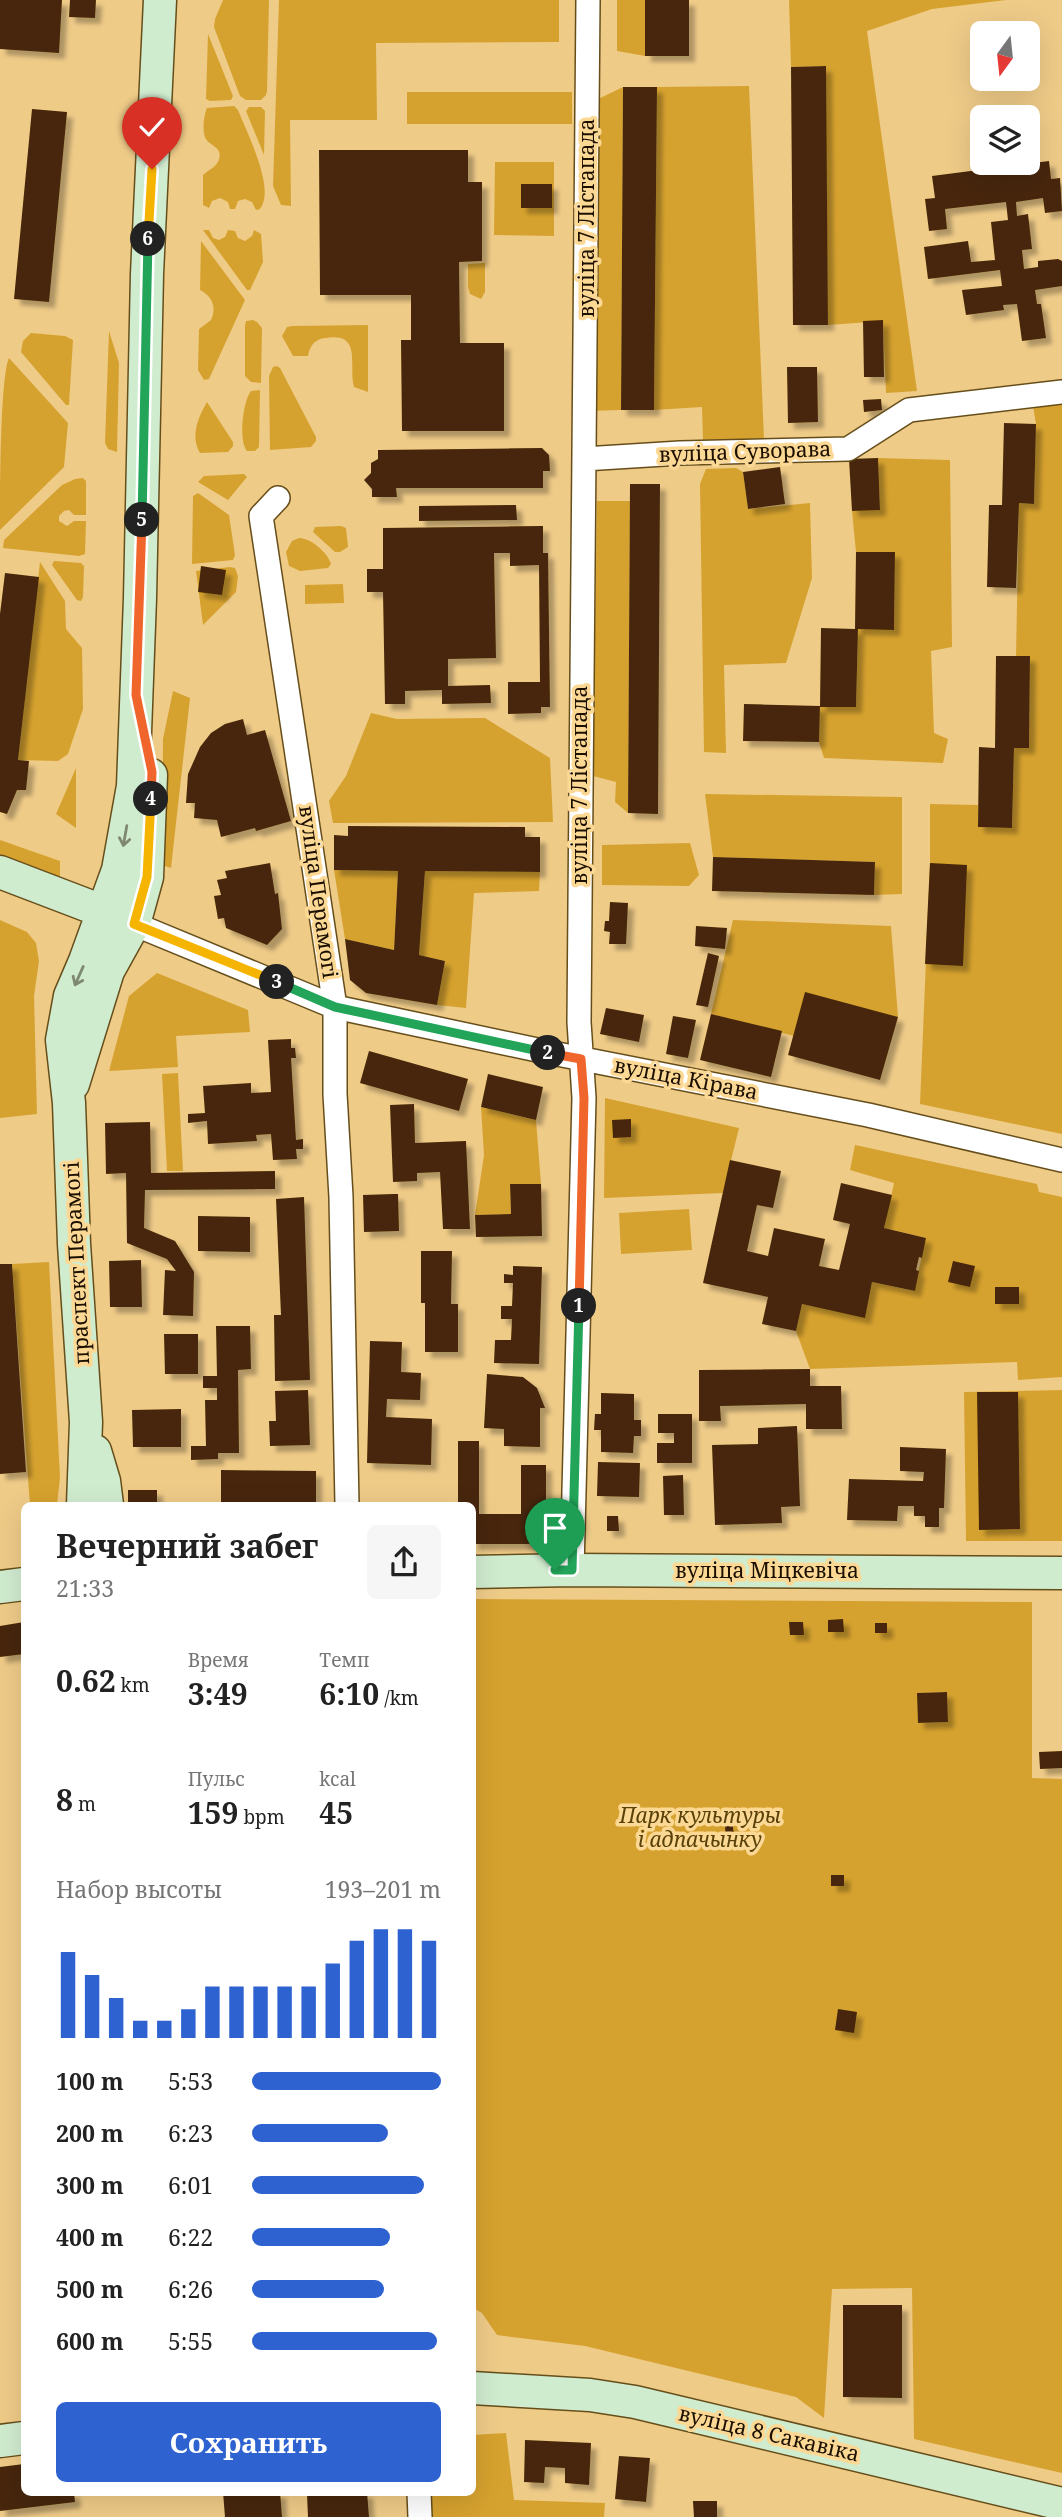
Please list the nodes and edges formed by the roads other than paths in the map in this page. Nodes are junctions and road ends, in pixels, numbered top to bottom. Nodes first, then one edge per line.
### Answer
1 (160, 0) edge
2 (588, 0) edge
3 (1062, 392) edge
4 (584, 459) junction
5 (278, 498) dead end
6 (136, 695) junction
7 (0, 872) edge
8 (103, 912) junction
9 (134, 924) junction
10 (335, 1007) junction
11 (581, 1059) junction
12 (69, 1103) junction
13 (1062, 1160) edge
14 (86, 1422) junction
15 (83, 1502) edge
16 (107, 1502) edge
17 (347, 1502) edge
18 (572, 1570) junction
19 (476, 1572) edge
20 (1062, 1573) edge
21 (21, 1584) edge
22 (0, 1587) edge
23 (476, 2388) edge
24 (21, 2438) edge
25 (0, 2441) edge
26 (419, 2496) edge
27 (1062, 2504) edge
28 (420, 2517) edge

1 - 6 main road, праспект Перамогі
2 - 4 street, вуліца 7 Лістапада
3 - 4 street, вуліца Суворава
4 - 11 street, вуліца 7 Лістапада
5 - 10 street, вуліца Перамогі
6 -> 8 main road, праспект Перамогі
6 - 9 main road, праспект Перамогі
7 - 8 main road, вуліца Кірава
8 - 9 main road, вуліца Кірава
8 -> 12 main road, праспект Перамогі
9 - 10 street, вуліца Кірава
9 - 12 main road, праспект Перамогі
10 - 11 street, вуліца Кірава
10 - 17 street, вуліца Перамогі
11 - 13 street, вуліца Кірава
11 - 18 street, вуліца 7 Лістапада
12 - 14 main road, праспект Перамогі
14 - 15 main road, праспект Перамогі
14 - 16 main road, праспект Перамогі
18 - 19 main road, вуліца Міцкевіча
18 - 20 main road, вуліца Міцкевіча
21 - 22 main road
23 - 27 main road, вуліца 8 Сакавіка
24 - 25 main road
26 - 28 street

